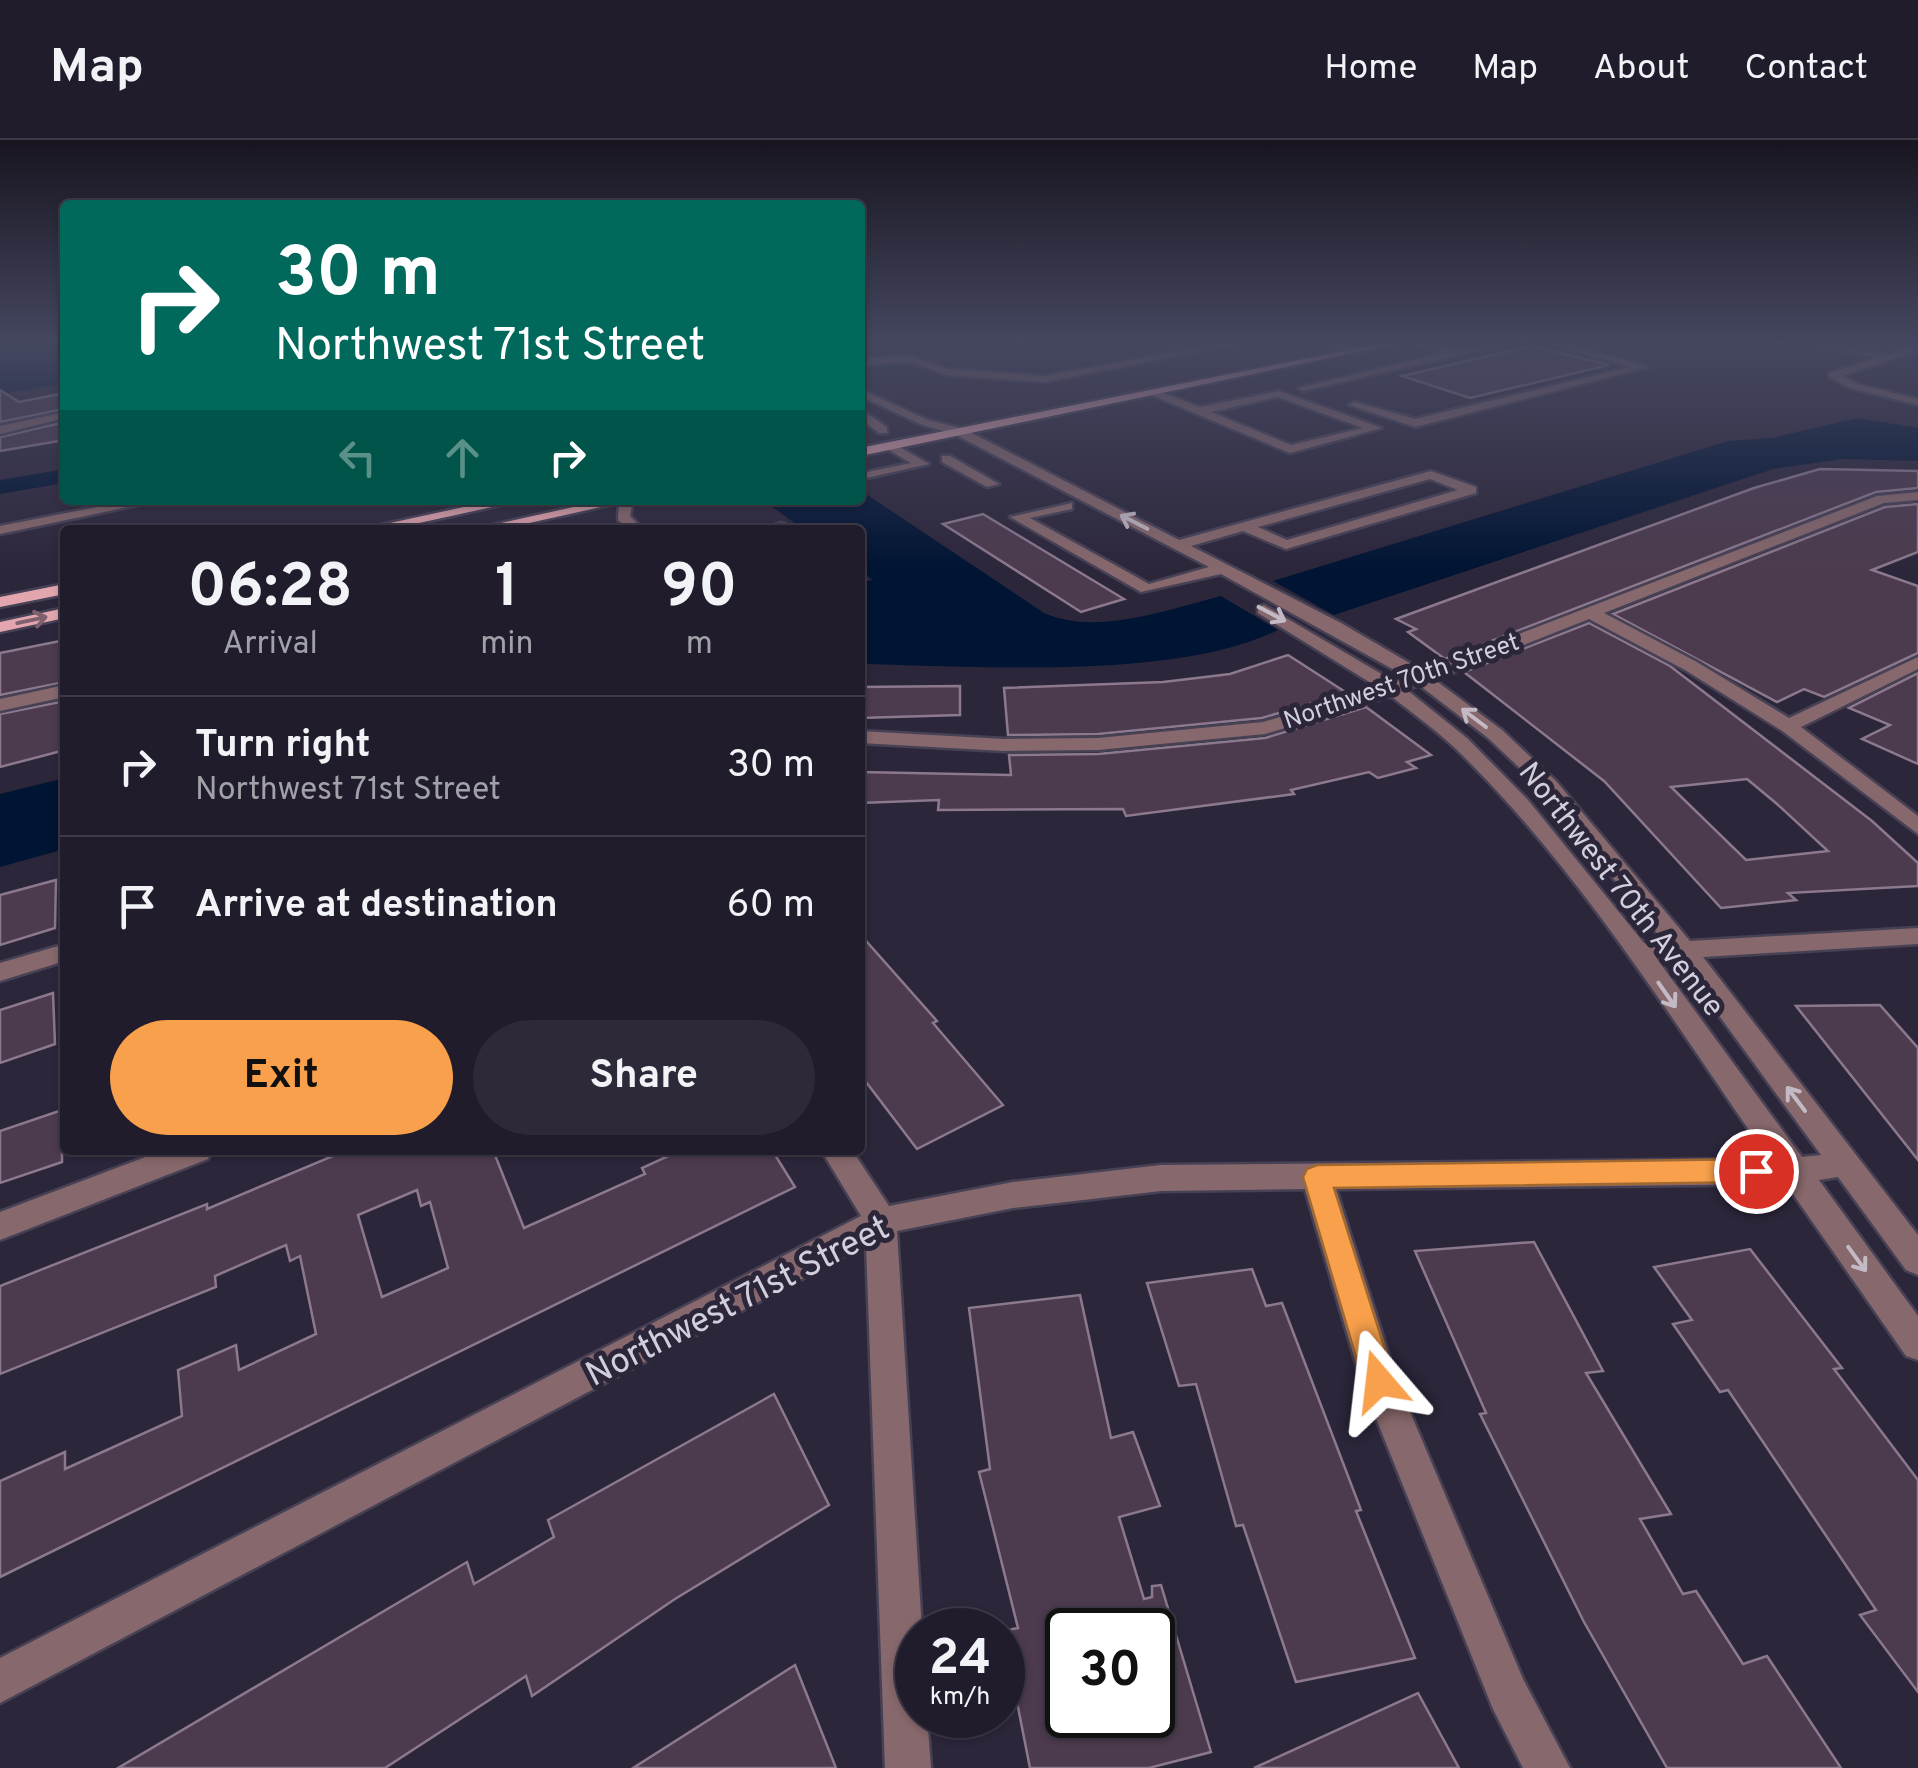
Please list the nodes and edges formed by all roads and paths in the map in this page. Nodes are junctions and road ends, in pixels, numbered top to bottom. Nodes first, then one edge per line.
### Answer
1 (43, 420) edge
2 (866, 420) edge
3 (920, 420) edge
4 (934, 420) edge
5 (1018, 420) edge
6 (1218, 420) edge
7 (1353, 420) edge
8 (924, 422) junction
9 (0, 430) edge
10 (884, 430) junction
11 (960, 432) junction
12 (865, 433) edge
13 (939, 436) junction
14 (891, 446) junction
15 (865, 451) edge
16 (973, 454) junction
17 (946, 459) junction
18 (923, 464) junction
19 (866, 476) dead end
20 (992, 484) dead end
21 (1918, 496) edge
22 (128, 505) edge
23 (492, 505) edge
24 (600, 505) edge
25 (1067, 506) junction
26 (390, 525) edge
27 (501, 525) edge
28 (1245, 526) junction
29 (0, 530) edge
30 (1178, 545) junction
31 (1209, 572) junction
32 (60, 590) edge
33 (0, 602) edge
34 (1589, 612) junction
35 (60, 615) edge
36 (0, 627) edge
37 (1918, 662) edge
38 (1421, 678) junction
39 (1394, 688) junction
40 (60, 691) edge
41 (0, 706) edge
42 (1788, 726) junction
43 (865, 737) edge
44 (1918, 827) edge
45 (1918, 936) edge
46 (1685, 951) junction
47 (1638, 952) junction
48 (60, 954) edge
49 (0, 972) edge
50 (184, 1155) edge
51 (839, 1155) edge
52 (1844, 1164) junction
53 (1793, 1170) junction
54 (1317, 1177) junction
55 (882, 1221) junction
56 (0, 1226) edge
57 (1918, 1260) edge
58 (1918, 1344) edge
59 (0, 1681) edge
60 (908, 1768) edge
61 (1547, 1768) edge

1 - 9 street
2 - 10 street
3 - 8 street, Northwest 70th Avenue
4 - 8 main road
5 - 11 main road
6 - 7 street
8 - 10 main road
8 - 11 street, Northwest 70th Avenue
8 - 13 street, Northwest 70th Avenue
10 - 12 main road
11 - 13 main road
30 -> 11 street, Northwest 70th Avenue
13 - 14 main road
13 - 16 street, Northwest 70th Avenue
14 - 15 main road
14 - 18 street
16 - 17 street
16 - 25 street, Northwest 70th Avenue
17 - 18 street
17 - 20 street
18 - 19 street
21 - 34 street, Northwest 70th Street
22 - 29 street
23 - 26 main road
24 - 27 main road
25 - 31 street, Northwest 70th Avenue
25 - 31 street
28 - 28 street
28 - 30 street
30 - 31 street, Northwest 70th Avenue
31 - 38 street, Northwest 70th Avenue
31 -> 39 street, Northwest 70th Avenue
32 - 33 main road
34 - 38 street, Northwest 70th Street
34 - 42 street
36 -> 35 main road
37 - 42 street
38 - 39 street, Northwest 70th Street
46 -> 38 street, Northwest 70th Avenue
39 - 43 street, Northwest 70th Street
39 - 47 street, Northwest 70th Avenue
40 - 41 street
42 - 44 street
45 - 46 street
46 - 47 street
52 -> 46 street, Northwest 70th Avenue
47 -> 53 street, Northwest 70th Avenue
48 - 49 street
50 - 56 street
51 - 55 street
52 - 53 street, Northwest 71st Street
52 - 57 street, Northwest 70th Avenue
53 - 54 street, Northwest 71st Street
53 -> 58 street, Northwest 70th Avenue
54 - 55 street, Northwest 71st Street
54 - 61 street
55 - 59 street, Northwest 71st Street
55 - 60 street

